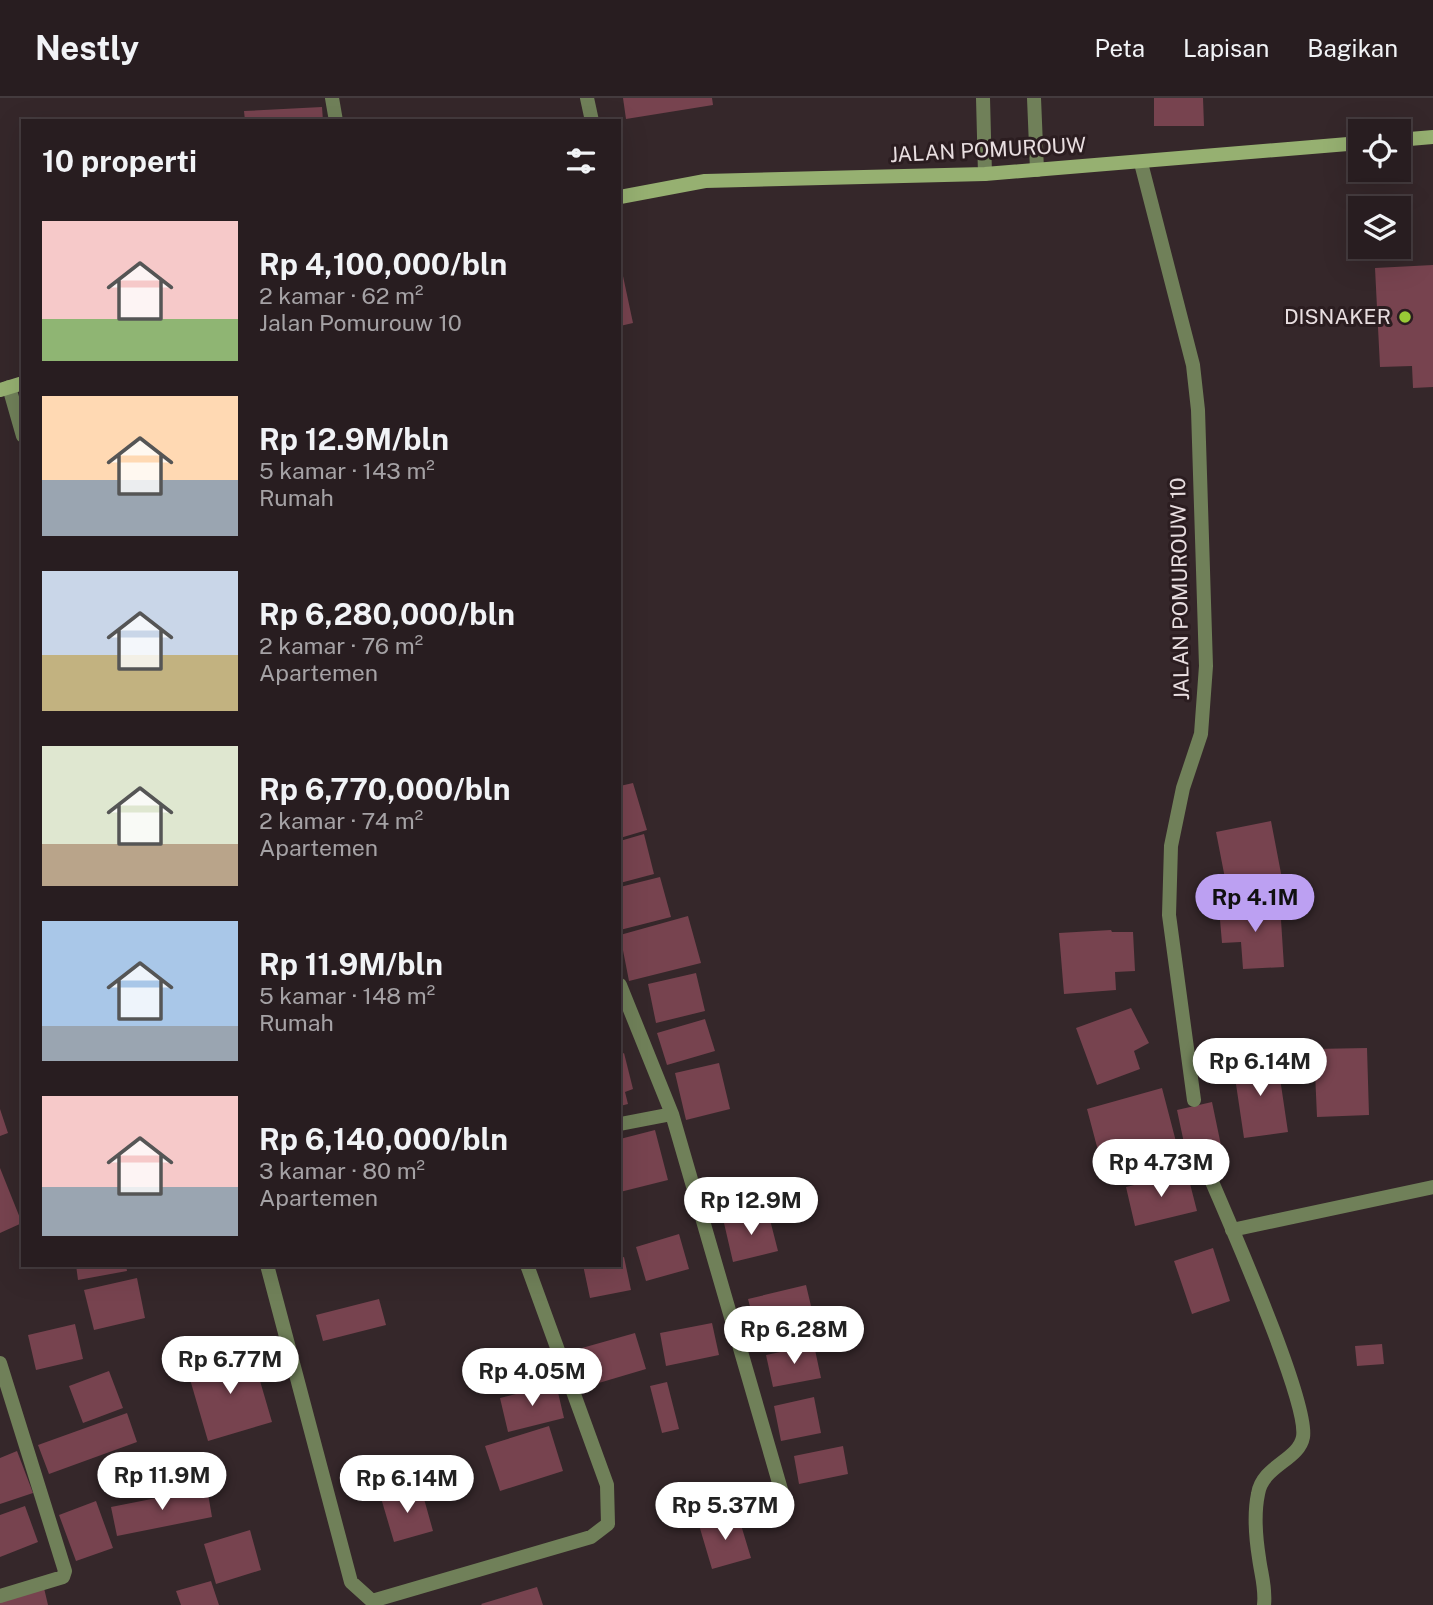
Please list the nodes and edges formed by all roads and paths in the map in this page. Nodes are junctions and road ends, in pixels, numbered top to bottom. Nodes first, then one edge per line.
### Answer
1 (332, 98) edge
2 (587, 98) edge
3 (983, 98) edge
4 (1034, 98) edge
5 (336, 119) edge
6 (592, 119) edge
7 (1433, 137) edge
8 (1411, 139) edge
9 (1348, 144) edge
10 (1142, 163) junction
11 (1037, 170) junction
12 (985, 174) junction
13 (621, 197) edge
14 (11, 387) edge
15 (21, 428) edge
16 (621, 987) edge
17 (1194, 1100) dead end
18 (672, 1114) junction
19 (621, 1124) edge
20 (1210, 1177) dead end
21 (1433, 1187) edge
22 (1232, 1230) junction
23 (268, 1267) edge
24 (528, 1267) edge
25 (0, 1363) edge
26 (782, 1493) dead end
27 (0, 1596) edge
28 (365, 1603) edge
29 (1264, 1605) edge

1 - 5 street
2 - 6 street
3 - 12 street
4 - 11 street
7 - 8 main road
9 - 10 main road, JALAN POMUROUW
10 - 11 main road, JALAN POMUROUW
10 - 17 street, JALAN POMUROUW 10
11 - 12 main road, JALAN POMUROUW
12 - 13 main road, JALAN POMUROUW
14 - 15 street
16 - 18 street
18 - 19 street
18 - 26 street
20 - 22 street
21 - 22 street
22 - 29 street
23 - 28 street
24 - 28 street
25 - 27 street

